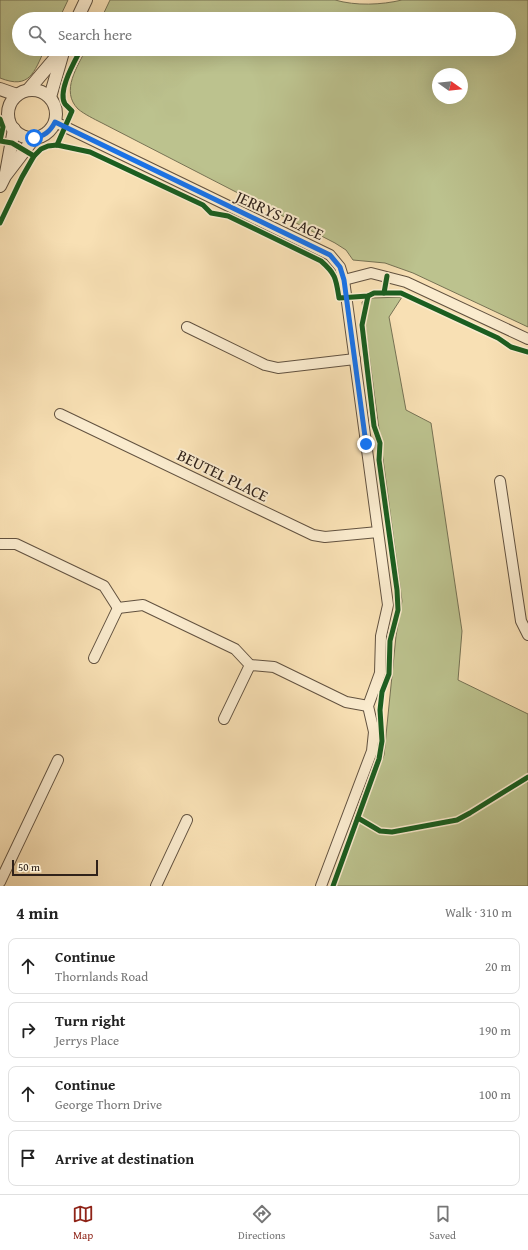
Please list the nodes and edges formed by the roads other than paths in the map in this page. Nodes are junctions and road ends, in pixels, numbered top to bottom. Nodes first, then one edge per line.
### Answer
1 (86, 0) edge
2 (80, 12) edge
3 (57, 56) edge
4 (61, 56) edge
5 (0, 89) edge
6 (29, 90) junction
7 (17, 95) junction
8 (50, 98) junction
9 (4, 112) edge
10 (55, 122) junction
11 (14, 129) junction
12 (34, 138) junction
13 (2, 181) edge
14 (344, 280) junction
15 (186, 327) dead end
16 (528, 339) edge
17 (355, 359) junction
18 (60, 414) dead end
19 (500, 482) dead end
20 (378, 532) junction
21 (0, 544) edge
22 (118, 608) junction
23 (528, 635) edge
24 (94, 658) dead end
25 (250, 665) junction
26 (368, 706) junction
27 (224, 719) dead end
28 (58, 760) dead end
29 (187, 820) dead end
30 (0, 882) edge
31 (156, 886) edge
32 (321, 886) edge

1 - 2 street
3 - 6 street
4 - 8 street
5 - 7 street
6 - 7 street
6 - 8 street
7 - 9 street
8 - 10 street
9 - 11 street
10 - 12 street
10 - 14 street, JERRYS PLACE
11 - 12 street
11 - 13 street
12 - 13 street
14 - 16 street
14 - 17 street, JERRYS PLACE
15 - 17 street
17 - 20 street, JERRYS PLACE
18 - 20 street, BEUTEL PLACE
19 - 23 street
20 - 26 street, JERRYS PLACE
21 - 22 street
22 - 24 street
22 - 25 street
25 - 26 street
25 - 27 street
26 - 32 street
28 - 30 street
29 - 31 street

